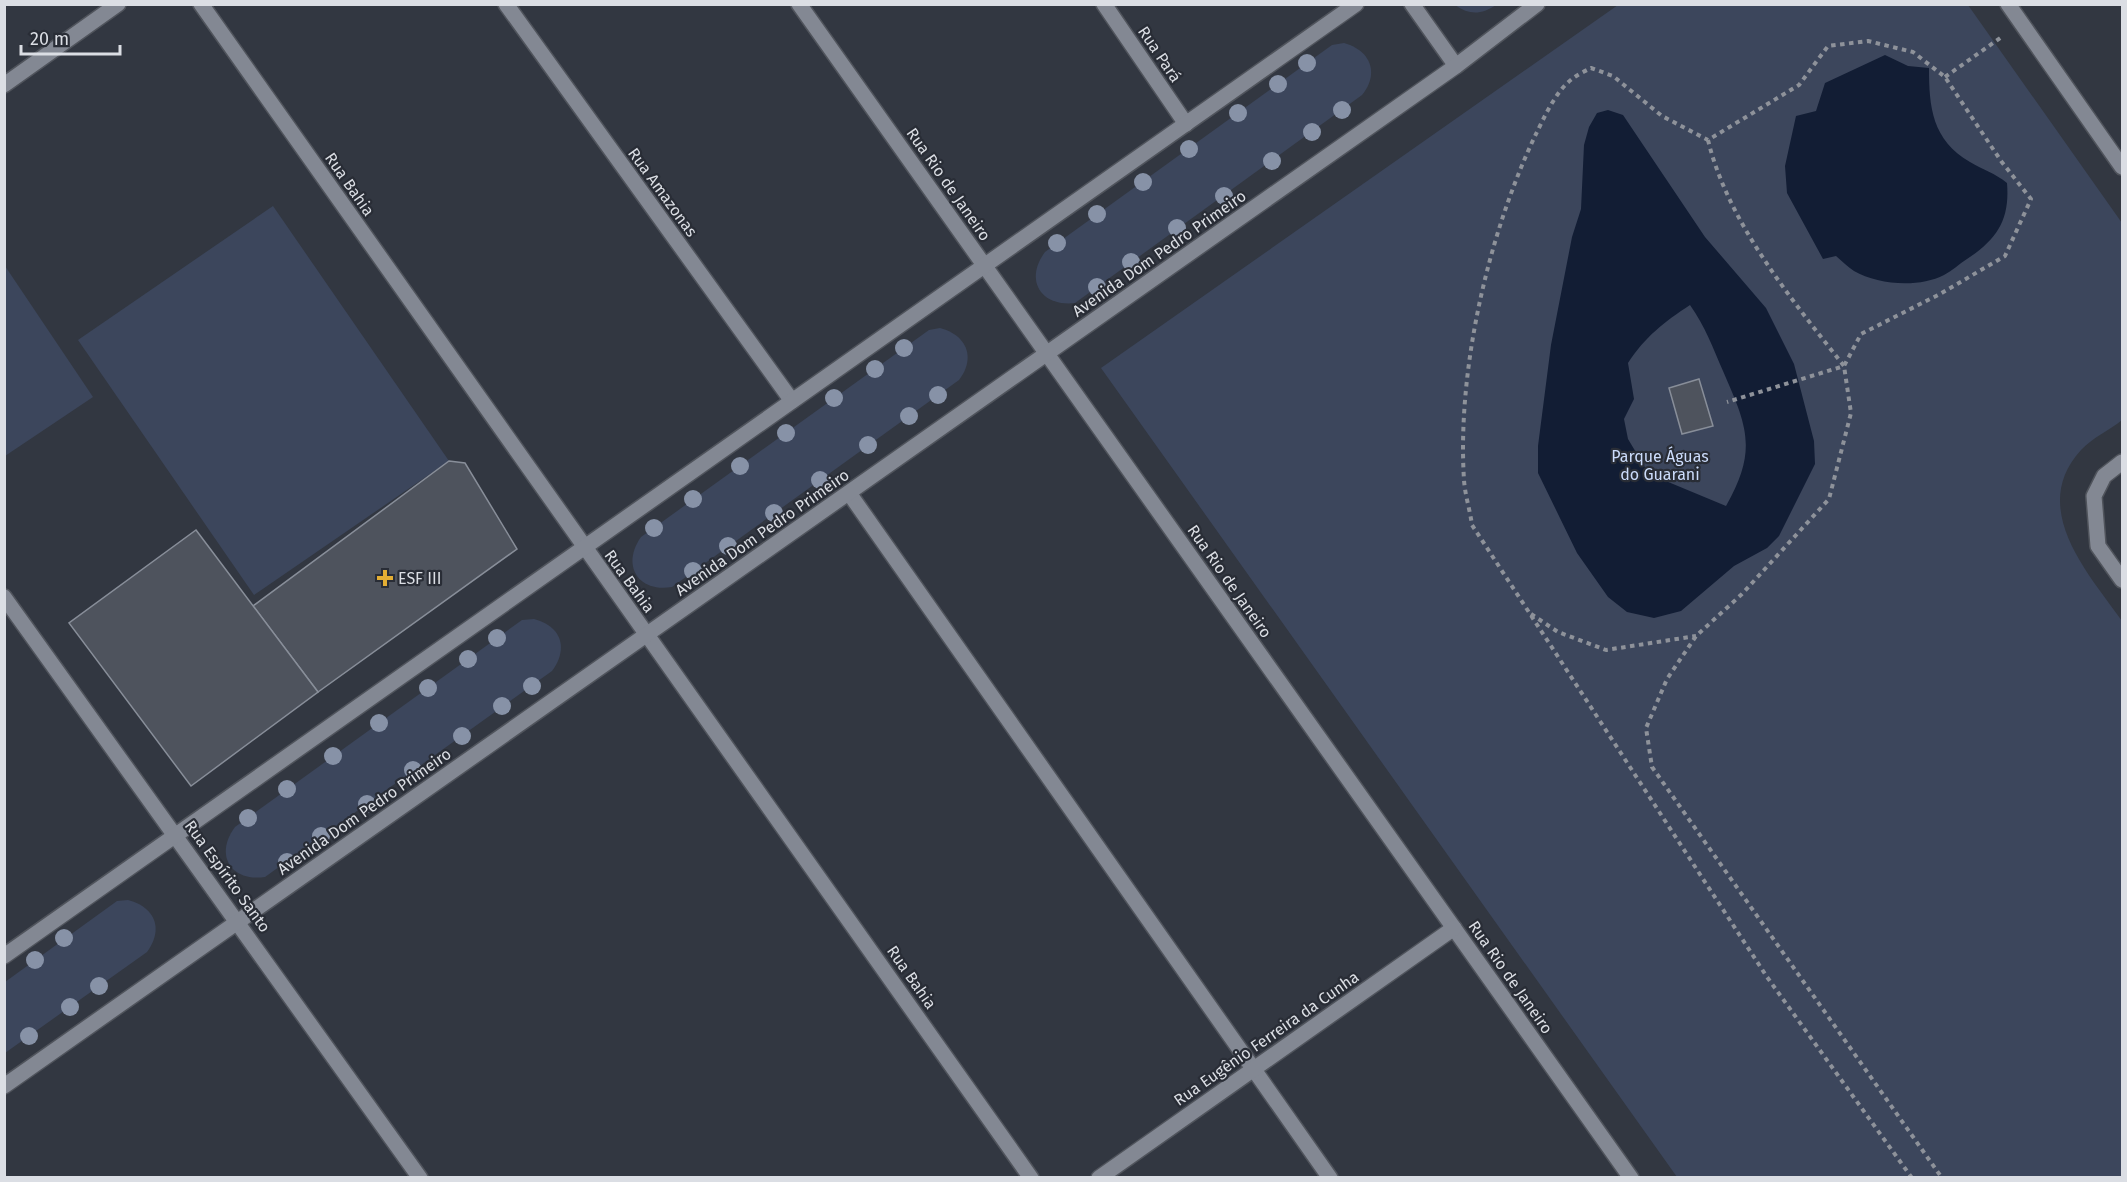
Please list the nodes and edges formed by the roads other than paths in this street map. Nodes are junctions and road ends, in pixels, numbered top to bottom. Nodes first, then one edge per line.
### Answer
1 (118, 4) edge
2 (201, 4) edge
3 (506, 4) edge
4 (799, 4) edge
5 (1104, 4) edge
6 (1356, 4) edge
7 (1412, 4) edge
8 (1537, 4) edge
9 (2008, 4) edge
10 (1456, 66) junction
11 (4, 85) edge
12 (1186, 124) junction
13 (2122, 167) edge
14 (985, 266) junction
15 (1047, 354) junction
16 (792, 401) junction
17 (2122, 462) edge
18 (849, 493) junction
19 (584, 548) junction
20 (2122, 580) edge
21 (4, 597) edge
22 (647, 634) junction
23 (176, 835) junction
24 (239, 921) junction
25 (1454, 928) junction
26 (4, 956) edge
27 (1254, 1069) junction
28 (4, 1086) edge
29 (420, 1178) edge
30 (1031, 1178) edge
31 (1099, 1178) edge
32 (1330, 1178) edge
33 (1631, 1178) edge

1 - 11 street
2 - 19 street, Rua Bahia
3 - 16 street, Rua Amazonas
4 - 14 street, Rua Rio de Janeiro
5 - 12 street, Rua Pará
6 - 12 street
7 - 10 street
8 - 10 street, Avenida Dom Pedro Primeiro
9 - 13 street
10 - 15 street, Avenida Dom Pedro Primeiro
12 - 14 street
14 - 15 street, Rua Rio de Janeiro
14 - 16 street
15 - 18 street, Avenida Dom Pedro Primeiro
15 - 25 street, Rua Rio de Janeiro
16 - 19 street
17 - 20 street
18 - 22 street, Avenida Dom Pedro Primeiro
18 - 27 street
19 - 22 street, Rua Bahia
19 - 23 street
21 - 23 street, Rua Espírito Santo
22 - 24 street, Avenida Dom Pedro Primeiro
22 - 30 street, Rua Bahia
23 - 24 street, Rua Espírito Santo
23 - 26 street
24 - 28 street, Avenida Dom Pedro Primeiro
24 - 29 street, Rua Espírito Santo
25 - 27 street, Rua Eugênio Ferreira da Cunha
25 - 33 street, Rua Rio de Janeiro
27 - 31 street, Rua Eugênio Ferreira da Cunha
27 - 32 street

